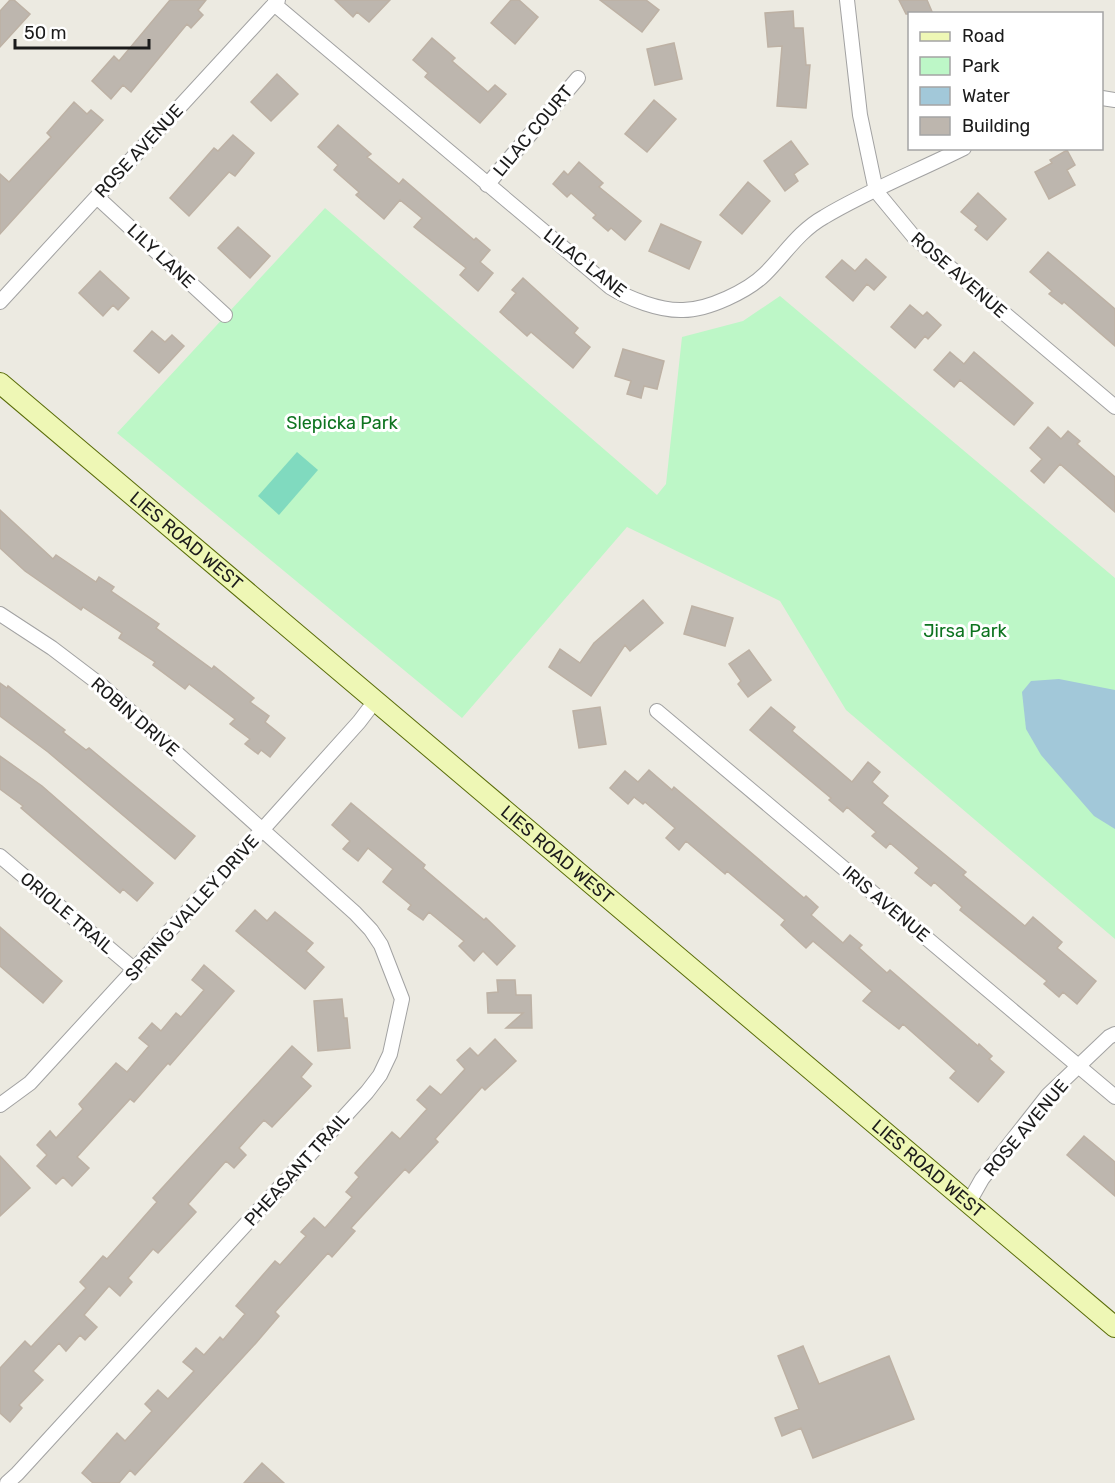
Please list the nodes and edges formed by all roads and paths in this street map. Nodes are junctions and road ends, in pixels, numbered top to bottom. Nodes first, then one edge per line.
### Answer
1 (847, 0) edge
2 (276, 2) edge
3 (578, 78) dead end
4 (960, 150) edge
5 (488, 185) junction
6 (876, 191) junction
7 (97, 197) junction
8 (0, 303) edge
9 (225, 315) dead end
10 (0, 383) edge
11 (1115, 407) edge
12 (0, 614) edge
13 (375, 701) junction
14 (657, 711) dead end
15 (263, 829) junction
16 (0, 856) edge
17 (135, 970) junction
18 (1115, 1034) edge
19 (1078, 1066) junction
20 (1115, 1097) edge
21 (0, 1105) edge
22 (969, 1202) junction
23 (1115, 1327) edge
24 (7, 1483) edge

1 - 6 street, ROSE AVENUE
2 - 5 street, LILAC LANE
2 - 7 street, ROSE AVENUE
3 - 5 street, LILAC COURT
4 - 6 street, LILAC LANE
5 - 6 street, LILAC LANE
6 - 11 street, ROSE AVENUE
7 - 8 street, ROSE AVENUE
7 - 9 street, LILY LANE
10 - 13 street, LIES ROAD WEST
12 - 15 street, ROBIN DRIVE
13 - 15 street, SPRING VALLEY DRIVE
13 - 22 street, LIES ROAD WEST
14 - 19 street, IRIS AVENUE
15 - 17 street, SPRING VALLEY DRIVE
15 - 24 street, PHEASANT TRAIL
16 - 17 street, ORIOLE TRAIL
17 - 21 street, SPRING VALLEY DRIVE
18 - 19 street, ROSE AVENUE
19 - 20 street, IRIS AVENUE
19 - 22 street, ROSE AVENUE
22 - 23 street, LIES ROAD WEST

